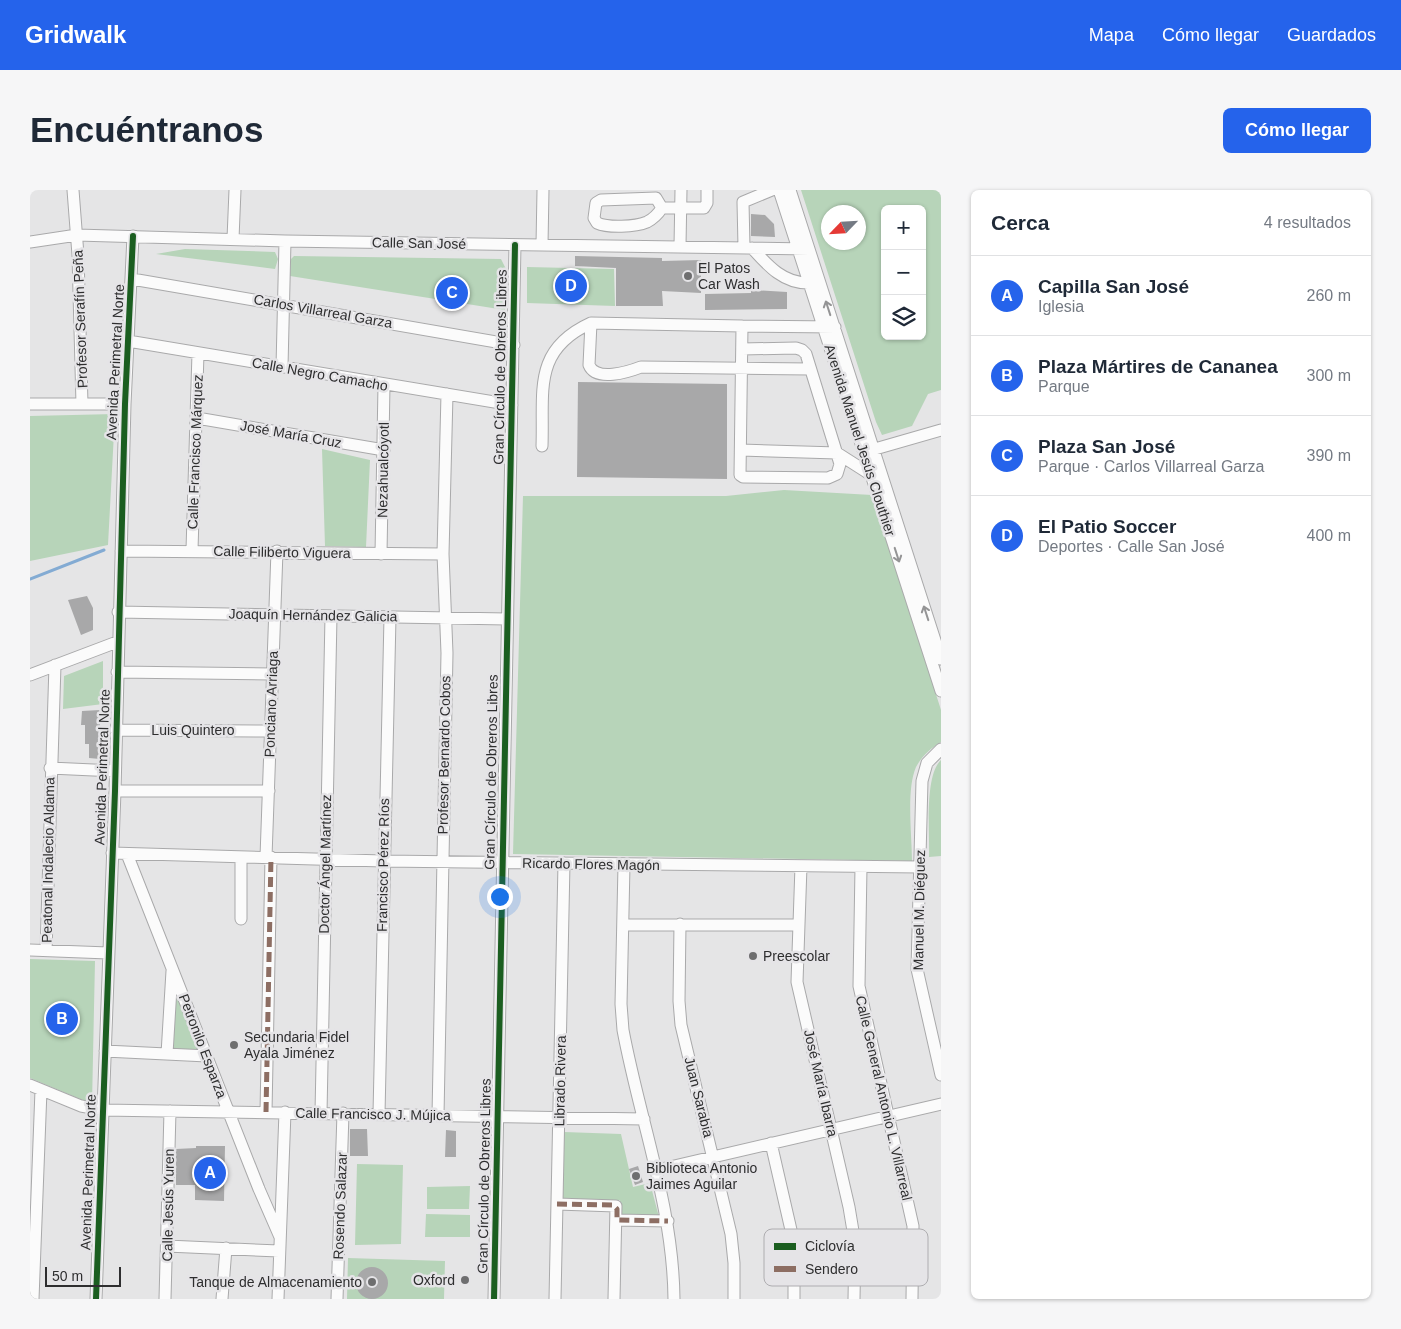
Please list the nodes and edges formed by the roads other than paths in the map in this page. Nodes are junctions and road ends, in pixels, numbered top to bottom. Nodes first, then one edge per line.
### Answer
1 (73, 190) edge
2 (235, 190) edge
3 (543, 190) edge
4 (674, 190) edge
5 (681, 190) edge
6 (707, 190) edge
7 (713, 190) edge
8 (740, 190) edge
9 (781, 191) edge
10 (743, 202) junction
11 (673, 211) junction
12 (77, 235) junction
13 (133, 236) junction
14 (234, 239) junction
15 (285, 241) junction
16 (30, 242) edge
17 (515, 245) junction
18 (542, 245) junction
19 (677, 246) junction
20 (748, 248) junction
21 (804, 249) junction
22 (132, 279) junction
23 (810, 283) junction
24 (284, 304) junction
25 (591, 323) junction
26 (742, 326) junction
27 (829, 327) junction
28 (128, 341) junction
29 (514, 345) junction
30 (742, 349) junction
31 (198, 353) junction
32 (282, 367) junction
33 (742, 368) junction
34 (810, 368) junction
35 (384, 385) junction
36 (447, 394) junction
37 (30, 404) edge
38 (82, 404) junction
39 (125, 404) junction
40 (512, 405) junction
41 (197, 418) junction
42 (941, 430) edge
43 (542, 446) dead end
44 (384, 450) junction
45 (741, 450) junction
46 (869, 451) junction
47 (837, 453) junction
48 (872, 475) junction
49 (885, 485) junction
50 (121, 550) junction
51 (192, 550) junction
52 (277, 551) junction
53 (381, 554) junction
54 (443, 554) junction
55 (118, 612) junction
56 (273, 615) junction
57 (331, 616) junction
58 (390, 617) junction
59 (444, 617) junction
60 (507, 619) junction
61 (117, 642) junction
62 (941, 659) edge
63 (55, 665) junction
64 (117, 672) junction
65 (272, 674) junction
66 (30, 675) edge
67 (941, 691) edge
68 (116, 730) junction
69 (270, 731) junction
70 (941, 749) edge
71 (50, 768) junction
72 (115, 771) junction
73 (115, 790) junction
74 (269, 791) junction
75 (112, 853) junction
76 (127, 854) junction
77 (241, 857) junction
78 (269, 857) junction
79 (326, 859) junction
80 (383, 861) junction
81 (442, 862) junction
82 (501, 863) junction
83 (564, 863) junction
84 (624, 865) junction
85 (801, 866) junction
86 (861, 867) junction
87 (920, 867) junction
88 (241, 919) dead end
89 (680, 924) junction
90 (624, 925) junction
91 (798, 925) junction
92 (30, 950) edge
93 (46, 951) junction
94 (108, 953) junction
95 (172, 966) junction
96 (106, 1051) junction
97 (168, 1054) junction
98 (207, 1056) junction
99 (941, 1076) edge
100 (30, 1085) edge
101 (41, 1090) junction
102 (941, 1104) edge
103 (103, 1110) junction
104 (170, 1111) junction
105 (228, 1112) junction
106 (266, 1112) junction
107 (285, 1112) junction
108 (320, 1113) junction
109 (343, 1114) junction
110 (379, 1114) junction
111 (438, 1116) junction
112 (889, 1116) junction
113 (499, 1117) junction
114 (559, 1118) junction
115 (644, 1119) junction
116 (832, 1129) junction
117 (771, 1143) junction
118 (713, 1157) junction
119 (657, 1170) junction
120 (557, 1204) junction
121 (617, 1220) junction
122 (668, 1221) junction
123 (791, 1229) edge
124 (853, 1229) edge
125 (913, 1229) edge
126 (280, 1237) junction
127 (167, 1246) junction
128 (226, 1248) junction
129 (279, 1251) junction
130 (794, 1286) edge
131 (854, 1286) edge
132 (912, 1286) edge
133 (33, 1299) edge
134 (96, 1299) edge
135 (165, 1299) edge
136 (222, 1299) edge
137 (278, 1299) edge
138 (337, 1299) edge
139 (494, 1299) edge
140 (555, 1299) edge
141 (614, 1299) edge
142 (674, 1299) edge
143 (734, 1299) edge
144 (794, 1299) edge
145 (854, 1299) edge
146 (912, 1299) edge

1 - 12 street, Profesor Serafín Peña
2 - 14 street
3 - 18 street
4 - 11 street
5 - 11 street
6 - 11 street
7 - 11 street
8 - 10 street
9 - 10 street
9 - 21 street, Avenida Manuel Jesús Clouthier
10 - 20 street
11 - 11 street
11 - 19 street
12 - 13 street, Calle San José
12 - 16 street, Calle San José
12 - 38 street, Profesor Serafín Peña
13 - 14 street, Calle San José
13 - 22 street, Avenida Perimetral Norte
14 - 15 street, Calle San José
15 - 17 street, Calle San José
15 - 24 street
17 - 18 street, Calle San José
17 - 29 street, Gran Círculo de Obreros Libres
18 - 19 street, Calle San José
19 - 20 street, Calle San José
20 - 21 street, Calle San José
20 - 23 street
21 - 23 street, Avenida Manuel Jesús Clouthier
27 -> 21 street, Avenida Manuel Jesús Clouthier
22 - 24 street, Carlos Villarreal Garza
22 - 28 street, Avenida Perimetral Norte
23 - 27 street, Avenida Manuel Jesús Clouthier
24 - 29 street, Carlos Villarreal Garza
24 - 32 street
25 - 26 street
25 - 33 street
25 - 43 street
26 - 27 street
26 - 30 street
27 - 46 street, Avenida Manuel Jesús Clouthier
28 - 31 street, Calle Negro Camacho
28 - 39 street, Avenida Perimetral Norte
29 - 40 street, Gran Círculo de Obreros Libres
30 - 33 street
30 - 34 street
31 - 32 street, Calle Negro Camacho
31 - 41 street, Calle Francisco Márquez
32 - 35 street, Calle Negro Camacho
33 - 34 street
33 - 45 street
34 - 47 street
35 - 36 street, Calle Negro Camacho
35 - 44 street, Nezahualcóyotl
36 - 40 street, Calle Negro Camacho
36 - 54 street, Profesor Bernardo Cobos
37 - 38 street
38 - 39 street
39 - 50 street, Avenida Perimetral Norte
40 - 60 street, Gran Círculo de Obreros Libres
41 - 44 street, José María Cruz
41 - 51 street, Calle Francisco Márquez
42 - 46 street
44 - 53 street, Nezahualcóyotl
45 - 47 street
45 - 47 street
46 - 48 street, Avenida Manuel Jesús Clouthier
46 - 49 street, Avenida Manuel Jesús Clouthier
47 - 48 street
48 - 49 street
48 -> 67 street, Avenida Manuel Jesús Clouthier
62 -> 49 street, Avenida Manuel Jesús Clouthier
50 - 51 street, Calle Filiberto Viguera
50 - 55 street, Avenida Perimetral Norte
51 - 52 street, Calle Filiberto Viguera
52 - 53 street, Calle Filiberto Viguera
52 - 56 street, Ponciano Arriaga
53 - 54 street, Calle Filiberto Viguera
54 - 59 street, Profesor Bernardo Cobos
55 - 56 street, Joaquín Hernández Galicia
55 - 61 street, Avenida Perimetral Norte
56 - 57 street, Joaquín Hernández Galicia
56 - 65 street, Ponciano Arriaga
57 - 58 street, Joaquín Hernández Galicia
57 - 79 street, Doctor Ángel Martínez
58 - 59 street, Joaquín Hernández Galicia
58 - 80 street, Francisco Pérez Ríos
59 - 60 street, Joaquín Hernández Galicia
59 - 81 street, Profesor Bernardo Cobos
60 - 82 street, Gran Círculo de Obreros Libres
61 - 63 street
61 - 64 street, Avenida Perimetral Norte
63 - 66 street
63 - 71 street, Peatonal Indalecio Aldama
64 - 65 street
64 - 68 street, Avenida Perimetral Norte
65 - 69 street, Ponciano Arriaga
68 - 69 street, Luis Quintero
68 - 72 street, Avenida Perimetral Norte
69 - 74 street, Ponciano Arriaga
70 - 87 street, Manuel M. Diéguez
71 - 72 street
71 - 93 street, Peatonal Indalecio Aldama
72 - 73 street, Avenida Perimetral Norte
73 - 74 street
73 - 75 street, Avenida Perimetral Norte
74 - 78 street, Ponciano Arriaga
75 - 76 street, Ricardo Flores Magón
75 - 94 street, Avenida Perimetral Norte
76 - 77 street, Ricardo Flores Magón
76 - 95 street, Petronilo Esparza
77 - 78 street, Ricardo Flores Magón
77 - 88 street
78 - 79 street, Ricardo Flores Magón
78 - 106 street, Ponciano Arriaga
79 - 80 street, Ricardo Flores Magón
79 - 108 street, Doctor Ángel Martínez
80 - 81 street, Ricardo Flores Magón
80 - 110 street, Francisco Pérez Ríos
81 - 82 street, Ricardo Flores Magón
81 - 111 street, Profesor Bernardo Cobos
82 - 83 street, Ricardo Flores Magón
82 - 113 street, Gran Círculo de Obreros Libres
83 - 84 street, Ricardo Flores Magón
83 - 114 street, Librado Rivera
84 - 85 street, Ricardo Flores Magón
84 - 90 street
85 - 86 street, Ricardo Flores Magón
85 - 91 street, José María Ibarra
86 - 87 street, Ricardo Flores Magón
86 - 112 street, Calle General Antonio L. Villarreal
87 - 99 street, Manuel M. Diéguez
89 - 90 street
89 - 91 street
89 - 118 street, Juan Sarabia
90 - 115 street
91 - 116 street, José María Ibarra
92 - 93 street
93 - 94 street
94 - 96 street, Avenida Perimetral Norte
95 - 97 street
95 - 98 street, Petronilo Esparza
96 - 97 street
96 - 103 street, Avenida Perimetral Norte
97 - 98 street
98 - 105 street, Petronilo Esparza
100 - 101 street, Calle Francisco J. Mújica
101 - 103 street, Calle Francisco J. Mújica
101 - 133 street
102 - 112 street
103 - 104 street, Calle Francisco J. Mújica
103 - 134 street, Avenida Perimetral Norte
104 - 105 street, Calle Francisco J. Mújica
104 - 127 street, Calle Jesús Yuren
105 - 106 street, Calle Francisco J. Mújica
105 - 126 street, Petronilo Esparza
106 - 107 street, Calle Francisco J. Mújica
107 - 108 street, Calle Francisco J. Mújica
107 - 126 street
108 - 109 street, Calle Francisco J. Mújica
109 - 110 street, Calle Francisco J. Mújica
109 - 138 street, Rosendo Salazar
110 - 111 street, Calle Francisco J. Mújica
111 - 113 street, Calle Francisco J. Mújica
112 - 116 street
112 - 125 street, Calle General Antonio L. Villarreal
113 - 114 street, Calle Francisco J. Mújica
113 - 139 street, Gran Círculo de Obreros Libres
114 - 115 street, Calle Francisco J. Mújica
114 - 120 street, Librado Rivera
115 - 119 street
116 - 117 street
116 - 124 street, José María Ibarra
117 - 118 street
117 - 123 street
118 - 119 street
118 - 143 street, Juan Sarabia
119 - 122 street
120 - 121 street
120 - 140 street, Librado Rivera
121 - 122 street
121 - 141 street
122 - 142 street
126 - 129 street
127 - 128 street
127 - 135 street, Calle Jesús Yuren
128 - 129 street
128 - 136 street
129 - 137 street
130 - 144 street
131 - 145 street, José María Ibarra
132 - 146 street, Calle General Antonio L. Villarreal

